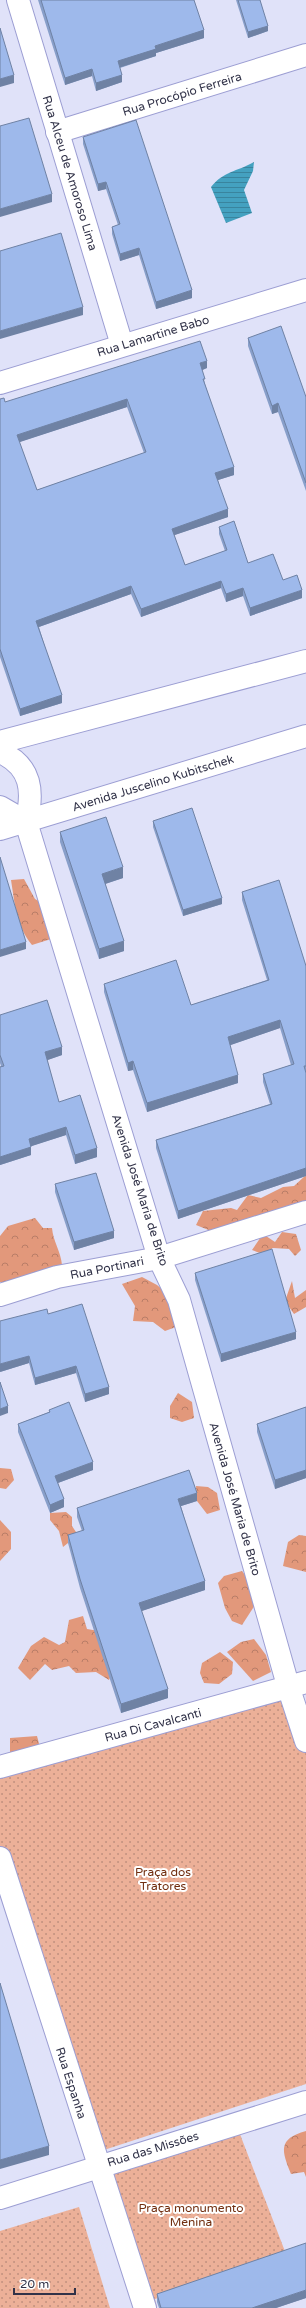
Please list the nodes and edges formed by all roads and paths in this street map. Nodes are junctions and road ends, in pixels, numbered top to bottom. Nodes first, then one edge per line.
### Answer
1 (18, 0) edge
2 (306, 55) edge
3 (58, 132) junction
4 (306, 290) edge
5 (122, 345) junction
6 (0, 383) edge
7 (306, 661) edge
8 (306, 736) edge
9 (0, 742) edge
10 (0, 752) edge
11 (0, 807) edge
12 (26, 822) junction
13 (0, 830) edge
14 (306, 1212) edge
15 (160, 1258) junction
16 (0, 1295) edge
17 (297, 1686) edge
18 (306, 1741) edge
19 (0, 1767) edge
20 (0, 1858) edge
21 (306, 2102) edge
22 (98, 2166) junction
23 (0, 2198) edge
24 (145, 2308) edge

1 - 3 street, Rua Alceu de Amoroso Lima
2 - 3 street, Rua Procópio Ferreira
3 - 5 street, Rua Alceu de Amoroso Lima
4 - 5 street, Rua Lamartine Babo
5 - 6 street, Rua Lamartine Babo
7 - 9 street
8 - 12 street, Avenida Juscelino Kubitschek
10 - 12 street
11 - 12 street
12 - 13 street, Avenida Juscelino Kubitschek
12 - 15 street, Avenida José Maria de Brito
14 - 15 street, Rua Portinari
15 - 16 street, Rua Portinari
15 - 17 street, Avenida José Maria de Brito
17 - 18 street, Avenida José Maria de Brito
17 - 19 street, Rua Di Cavalcanti
20 - 22 street, Rua Espanha
21 - 22 street, Rua das Missões
22 - 23 street, Rua das Missões
22 - 24 street, Rua Espanha

